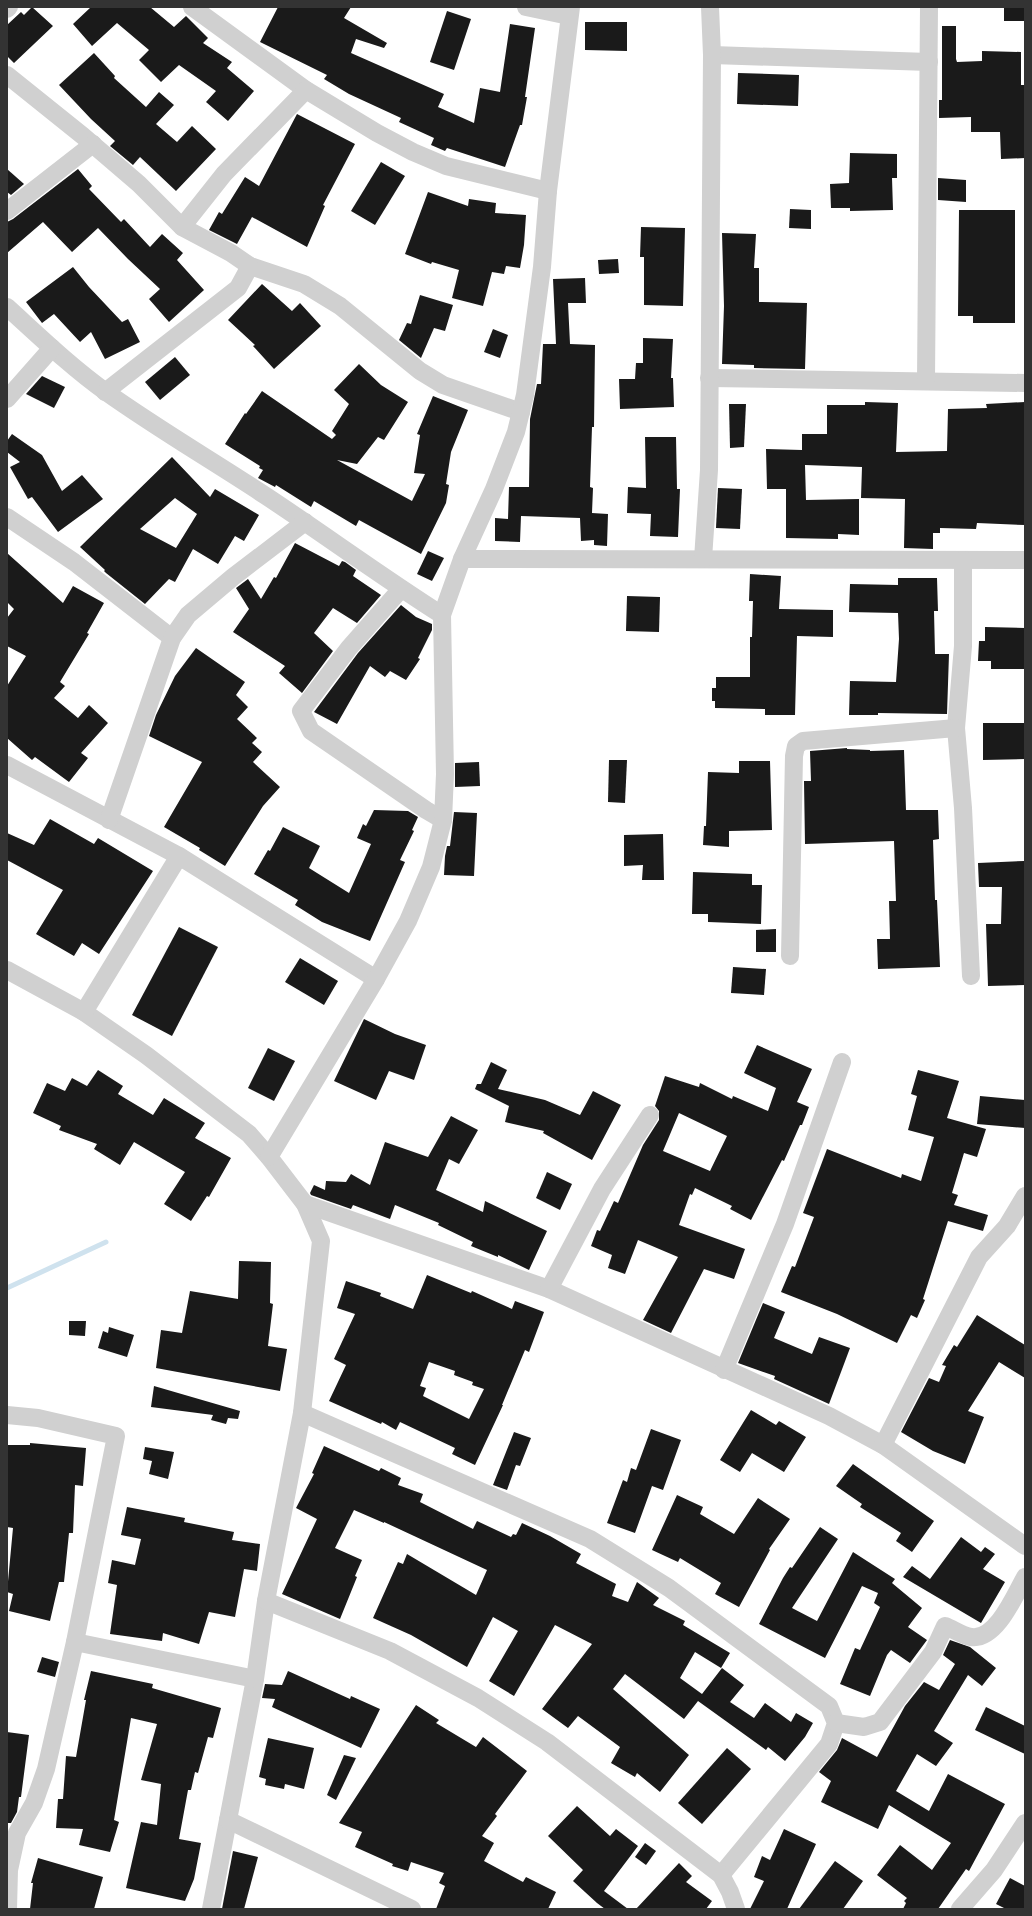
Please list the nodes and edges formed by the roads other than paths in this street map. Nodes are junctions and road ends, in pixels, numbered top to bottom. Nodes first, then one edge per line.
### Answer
1 (192, 7) edge
2 (526, 7) edge
3 (710, 7) edge
4 (929, 7) edge
5 (570, 11) edge
6 (712, 55) junction
7 (929, 62) junction
8 (7, 75) edge
9 (306, 90) junction
10 (93, 144) junction
11 (548, 191) junction
12 (7, 211) edge
13 (182, 226) junction
14 (250, 266) junction
15 (7, 307) edge
16 (52, 348) junction
17 (709, 378) junction
18 (926, 381) junction
19 (1025, 382) edge
20 (104, 392) junction
21 (7, 399) edge
22 (521, 412) junction
23 (7, 517) edge
24 (305, 522) junction
25 (462, 559) junction
26 (703, 560) junction
27 (963, 560) junction
28 (1025, 560) edge
29 (401, 589) junction
30 (442, 615) junction
31 (172, 638) junction
32 (956, 728) junction
33 (7, 765) edge
34 (109, 820) junction
35 (443, 820) junction
36 (179, 856) junction
37 (790, 956) dead end
38 (7, 970) edge
39 (970, 976) dead end
40 (376, 979) junction
41 (84, 1012) junction
42 (842, 1062) dead end
43 (650, 1115) dead end
44 (270, 1157) junction
45 (1025, 1196) edge
46 (305, 1204) junction
47 (549, 1289) junction
48 (724, 1370) junction
49 (302, 1412) junction
50 (7, 1415) edge
51 (883, 1445) junction
52 (1025, 1546) edge
53 (1025, 1577) edge
54 (266, 1600) junction
55 (75, 1642) junction
56 (255, 1679) junction
57 (836, 1723) junction
58 (228, 1820) junction
59 (1025, 1823) edge
60 (12, 1831) edge
61 (721, 1875) junction
62 (8, 1909) edge
63 (211, 1909) edge
64 (412, 1909) edge
65 (736, 1909) edge
66 (960, 1909) edge

1 - 9 street
2 - 5 street
3 - 6 street
4 - 7 street
5 - 11 street
6 - 7 street
6 - 17 street
7 - 18 street
8 - 10 street
9 - 11 street
9 - 13 street
10 - 12 street
10 - 13 street
11 - 22 street
13 - 14 street
14 - 20 street
14 - 22 street
15 - 16 street
16 - 20 street
16 - 21 street
17 - 18 street
17 - 26 street
18 - 19 street
20 - 24 street
22 - 25 street
23 - 31 street
24 - 29 street
24 - 31 street
25 - 26 street
25 - 30 street
26 - 27 street
27 - 28 street
27 - 32 street
29 - 30 street
29 - 35 street
30 - 35 street
31 - 34 street
32 - 37 street
32 - 39 street
33 - 34 street
34 - 36 street
35 - 40 street
36 - 40 street
36 - 41 street
38 - 41 street
40 - 44 street
41 - 44 street
42 - 48 street
43 - 47 street
44 - 46 street
45 - 51 street
46 - 47 street
46 - 49 street
47 - 48 street
48 - 51 street
49 - 54 street
49 - 57 street
50 - 55 street
51 - 52 street
53 - 57 street
54 - 56 street
54 - 61 street
55 - 56 street
55 - 60 street
56 - 58 street
57 - 61 street
58 - 63 street
58 - 64 street
59 - 66 street
60 - 62 street
61 - 65 street

